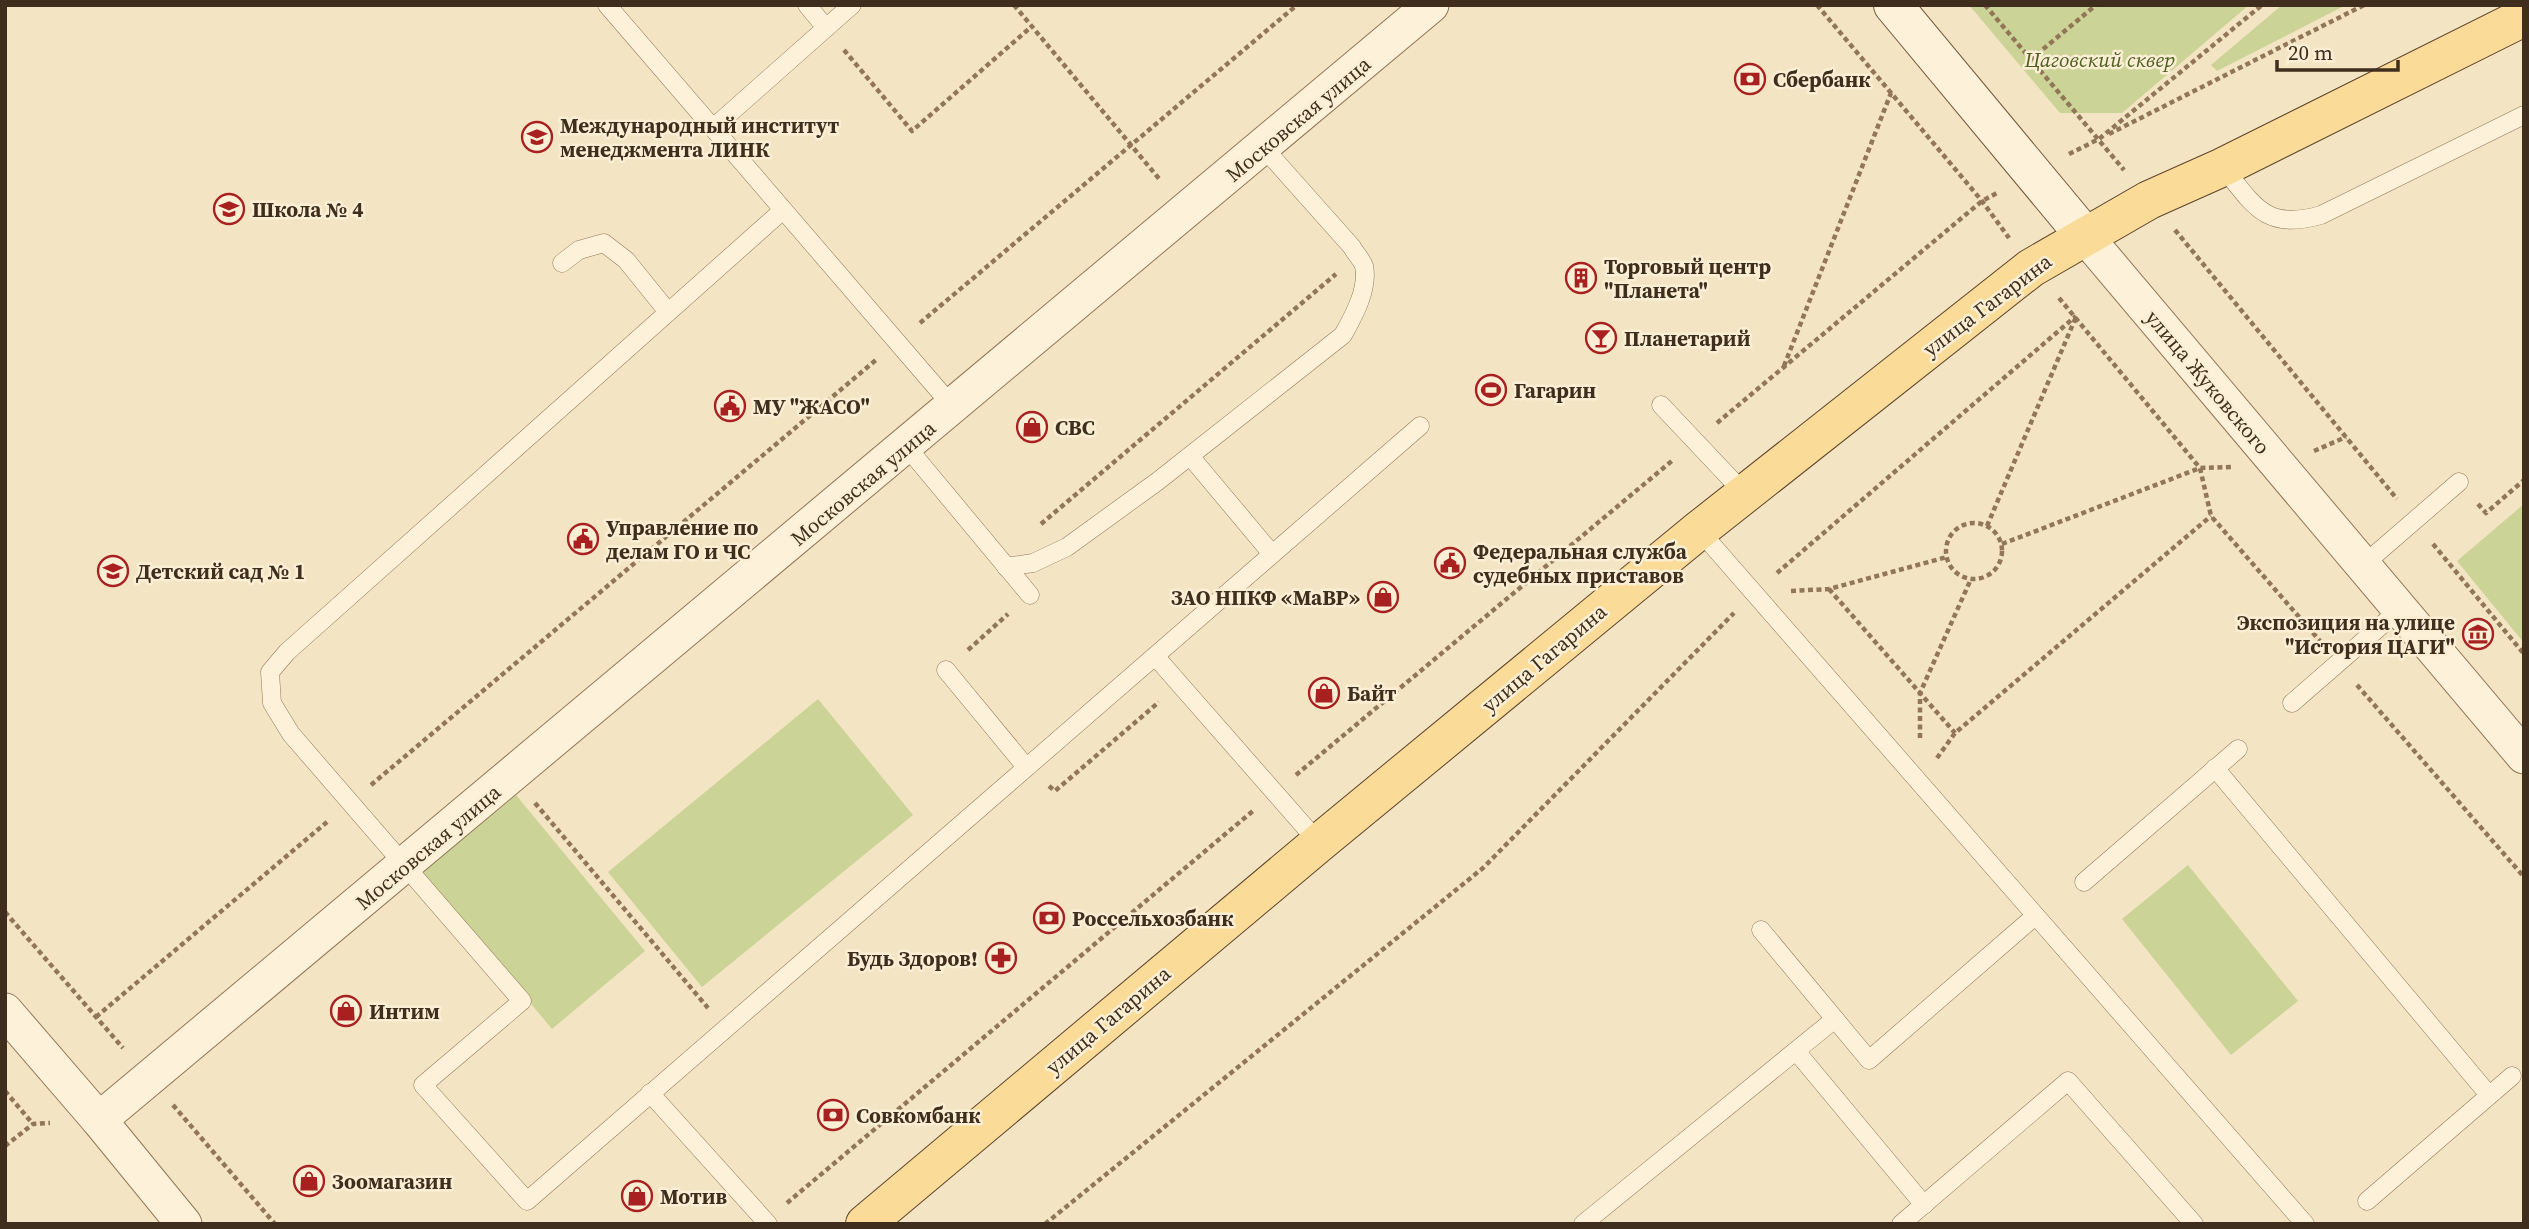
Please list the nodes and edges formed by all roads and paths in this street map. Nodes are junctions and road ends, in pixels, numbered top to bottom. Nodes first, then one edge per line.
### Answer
1 (607, 5) edge
2 (807, 5) edge
3 (852, 5) edge
4 (1014, 5) edge
5 (1297, 5) edge
6 (1431, 5) edge
7 (1817, 5) edge
8 (1893, 5) edge
9 (1985, 5) edge
10 (2096, 5) edge
11 (2262, 5) edge
12 (2364, 5) edge
13 (2524, 17) edge
14 (1031, 27) junction
15 (826, 28) junction
16 (2030, 60) junction
17 (1891, 93) junction
18 (2524, 115) edge
19 (713, 128) junction
20 (2099, 139) junction
21 (1131, 145) junction
22 (1263, 148) junction
23 (2223, 167) junction
24 (2033, 173) junction
25 (2149, 200) junction
26 (1982, 201) junction
27 (783, 210) junction
28 (1186, 212) junction
29 (2084, 236) junction
30 (562, 263) dead end
31 (1346, 265) dead end
32 (2031, 268) junction
33 (668, 312) junction
34 (2076, 316) junction
35 (897, 342) junction
36 (1783, 367) junction
37 (1661, 405) dead end
38 (953, 407) junction
39 (1420, 426) dead end
40 (1695, 441) junction
41 (906, 446) junction
42 (1190, 456) junction
43 (2200, 468) junction
44 (2524, 480) edge
45 (2459, 482) joint
46 (1745, 494) junction
47 (2211, 516) junction
48 (2414, 521) junction
49 (1987, 526) junction
50 (1699, 530) junction
51 (2002, 544) junction
52 (1272, 554) junction
53 (1947, 558) junction
54 (1003, 562) junction
55 (2362, 566) junction
56 (1971, 579) junction
57 (1829, 589) junction
58 (1754, 593) junction
59 (1030, 595) joint
60 (2399, 610) junction
61 (2524, 654) edge
62 (1155, 656) junction
63 (2338, 663) junction
64 (946, 670) joint
65 (1920, 693) junction
66 (1164, 698) dead end
67 (2292, 703) dead end
68 (1955, 733) junction
69 (2238, 749) dead end
70 (2524, 756) edge
71 (1026, 767) junction
72 (2215, 768) junction
73 (512, 776) junction
74 (1046, 783) dead end
75 (1920, 783) junction
76 (1275, 793) junction
77 (351, 802) junction
78 (1319, 843) junction
79 (404, 866) junction
80 (2524, 877) edge
81 (2084, 882) dead end
82 (2035, 915) junction
83 (1761, 930) dead end
84 (5, 1011) edge
85 (96, 1017) dead end
86 (1835, 1019) junction
87 (725, 1028) junction
88 (1796, 1051) junction
89 (2512, 1076) dead end
90 (5, 1091) edge
91 (650, 1093) junction
92 (2489, 1095) junction
93 (99, 1120) junction
94 (33, 1124) dead end
95 (2367, 1201) dead end
96 (1924, 1205) junction
97 (767, 1223) edge
98 (184, 1224) edge
99 (865, 1224) edge
100 (1045, 1224) edge
101 (1583, 1224) edge
102 (1901, 1224) edge
103 (2194, 1224) edge
104 (2305, 1224) edge

1 - 19 lane
2 - 15 lane
3 - 15 lane
4 - 14 path
5 - 21 path
6 - 22 street, Московская улица
7 - 17 path
8 - 24 main road, улица Жуковского
9 - 16 path
10 - 16 path
11 - 20 path
12 - 20 path
13 - 23 main road, улица Гагарина
14 - 15 path
14 - 21 path
15 - 19 lane
16 - 20 path
17 - 26 path
17 - 36 path
18 - 23 lane
19 - 27 lane
20 - 24 path
20 - 25 path
21 - 28 path
21 - 35 path
22 - 28 street, Московская улица
22 - 42 lane
23 - 25 main road, улица Гагарина
24 - 26 path
24 - 29 main road, улица Жуковского
25 - 29 main road, улица Гагарина
25 - 48 path
26 - 32 path
26 - 36 path
27 - 33 lane
27 - 35 lane
28 - 38 street, Московская улица
29 - 32 main road, улица Гагарина
29 - 55 street, улица Жуковского
30 - 33 lane
31 - 54 path
32 - 34 path
32 - 46 main road, улица Гагарина
33 - 77 lane
34 - 43 path
34 - 49 path
34 - 58 path
35 - 38 lane
35 - 77 path
36 - 40 path
37 - 40 lane
38 - 41 street, Московская улица
39 - 52 lane
40 - 46 lane
40 - 76 path
41 - 54 lane
41 - 73 street, Московская улица
42 - 52 lane
42 - 54 lane
43 - 47 path
43 - 51 path
44 - 45 path
45 - 48 lane
46 - 50 main road, улица Гагарина
47 - 63 path
47 - 68 path
48 - 55 lane
48 - 61 path
49 - 51 path
49 - 53 path
50 - 58 lane
50 - 78 main road, улица Гагарина
51 - 56 path
52 - 62 lane
53 - 56 path
53 - 57 path
54 - 59 lane
55 - 60 street, улица Жуковского
56 - 65 path
57 - 58 path
57 - 65 path
58 - 75 lane
58 - 100 path
59 - 64 path
60 - 63 lane
60 - 70 street, улица Жуковского
62 - 71 lane
62 - 76 lane
63 - 67 lane
63 - 80 path
64 - 71 lane
65 - 68 path
65 - 75 path
66 - 74 path
68 - 75 path
69 - 72 lane
71 - 87 lane
72 - 81 lane
72 - 92 lane
73 - 79 street, Московская улица
73 - 87 path
75 - 82 lane
76 - 78 lane
76 - 97 path
77 - 79 lane
77 - 85 path
78 - 99 main road, улица Гагарина
79 - 91 lane
79 - 93 street, Московская улица
82 - 86 lane
82 - 104 lane
83 - 86 lane
84 - 93 street
86 - 88 lane
87 - 91 lane
88 - 96 lane
88 - 101 lane
89 - 92 lane
90 - 94 path
91 - 97 lane
92 - 95 lane
93 - 98 street
96 - 102 lane
96 - 103 lane

